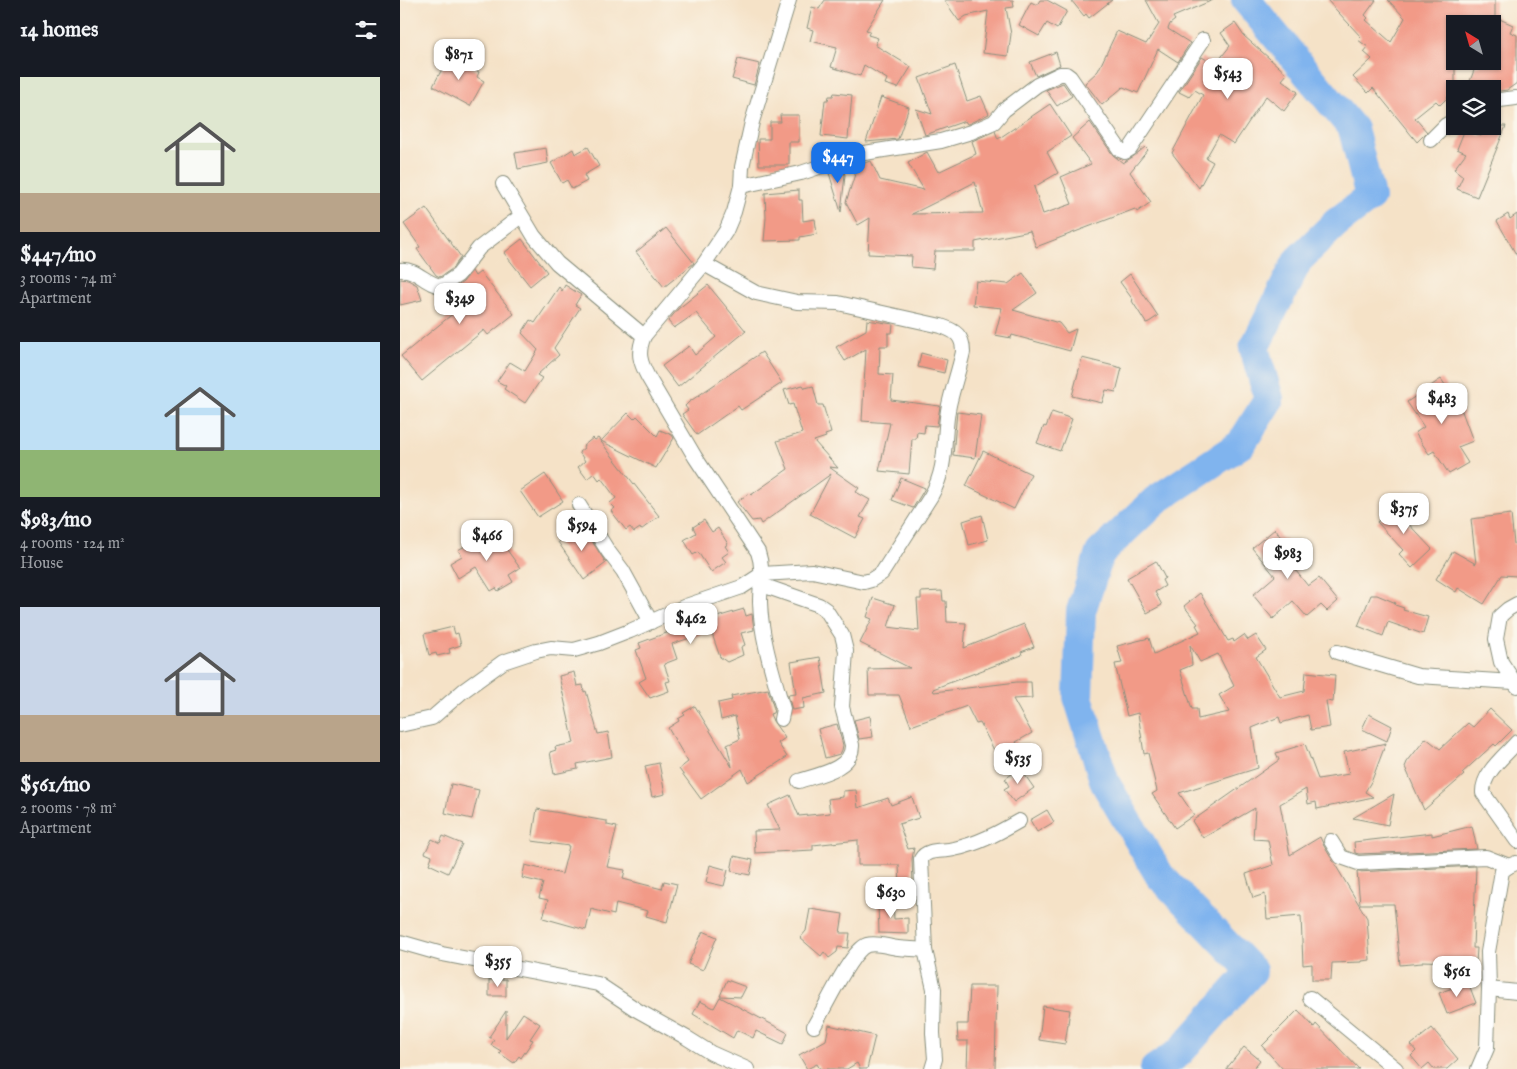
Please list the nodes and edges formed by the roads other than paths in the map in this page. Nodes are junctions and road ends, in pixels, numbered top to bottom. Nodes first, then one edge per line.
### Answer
1 (789, 0) edge
2 (1203, 40) dead end
3 (1517, 96) edge
4 (1501, 99) edge
5 (1446, 125) edge
6 (1431, 140) dead end
7 (503, 184) dead end
8 (741, 186) junction
9 (521, 216) junction
10 (704, 264) junction
11 (400, 270) edge
12 (644, 336) junction
13 (579, 505) dead end
14 (762, 580) junction
15 (1517, 604) edge
16 (651, 622) junction
17 (1337, 652) dead end
18 (1515, 684) edge
19 (781, 719) dead end
20 (400, 725) edge
21 (1517, 742) edge
22 (799, 782) dead end
23 (1019, 821) dead end
24 (1517, 840) edge
25 (1331, 841) dead end
26 (1513, 864) edge
27 (400, 942) edge
28 (925, 950) junction
29 (1489, 989) junction
30 (1517, 992) edge
31 (1310, 998) dead end
32 (814, 1026) dead end
33 (748, 1069) edge
34 (932, 1069) edge
35 (1396, 1069) edge
36 (1478, 1069) edge

1 - 8 street
2 - 8 street
3 - 4 street
5 - 6 street
7 - 9 street
8 - 10 street
9 - 11 street
9 - 12 street
10 - 12 street
10 - 14 street
12 - 14 street
13 - 16 street
14 - 16 street
14 - 19 street
14 - 22 street
15 - 18 street
16 - 20 street
17 - 18 street
21 - 24 street
23 - 28 street
25 - 26 street
26 - 29 street
27 - 33 street
28 - 32 street
28 - 34 street
29 - 30 street
29 - 36 street
31 - 35 street

